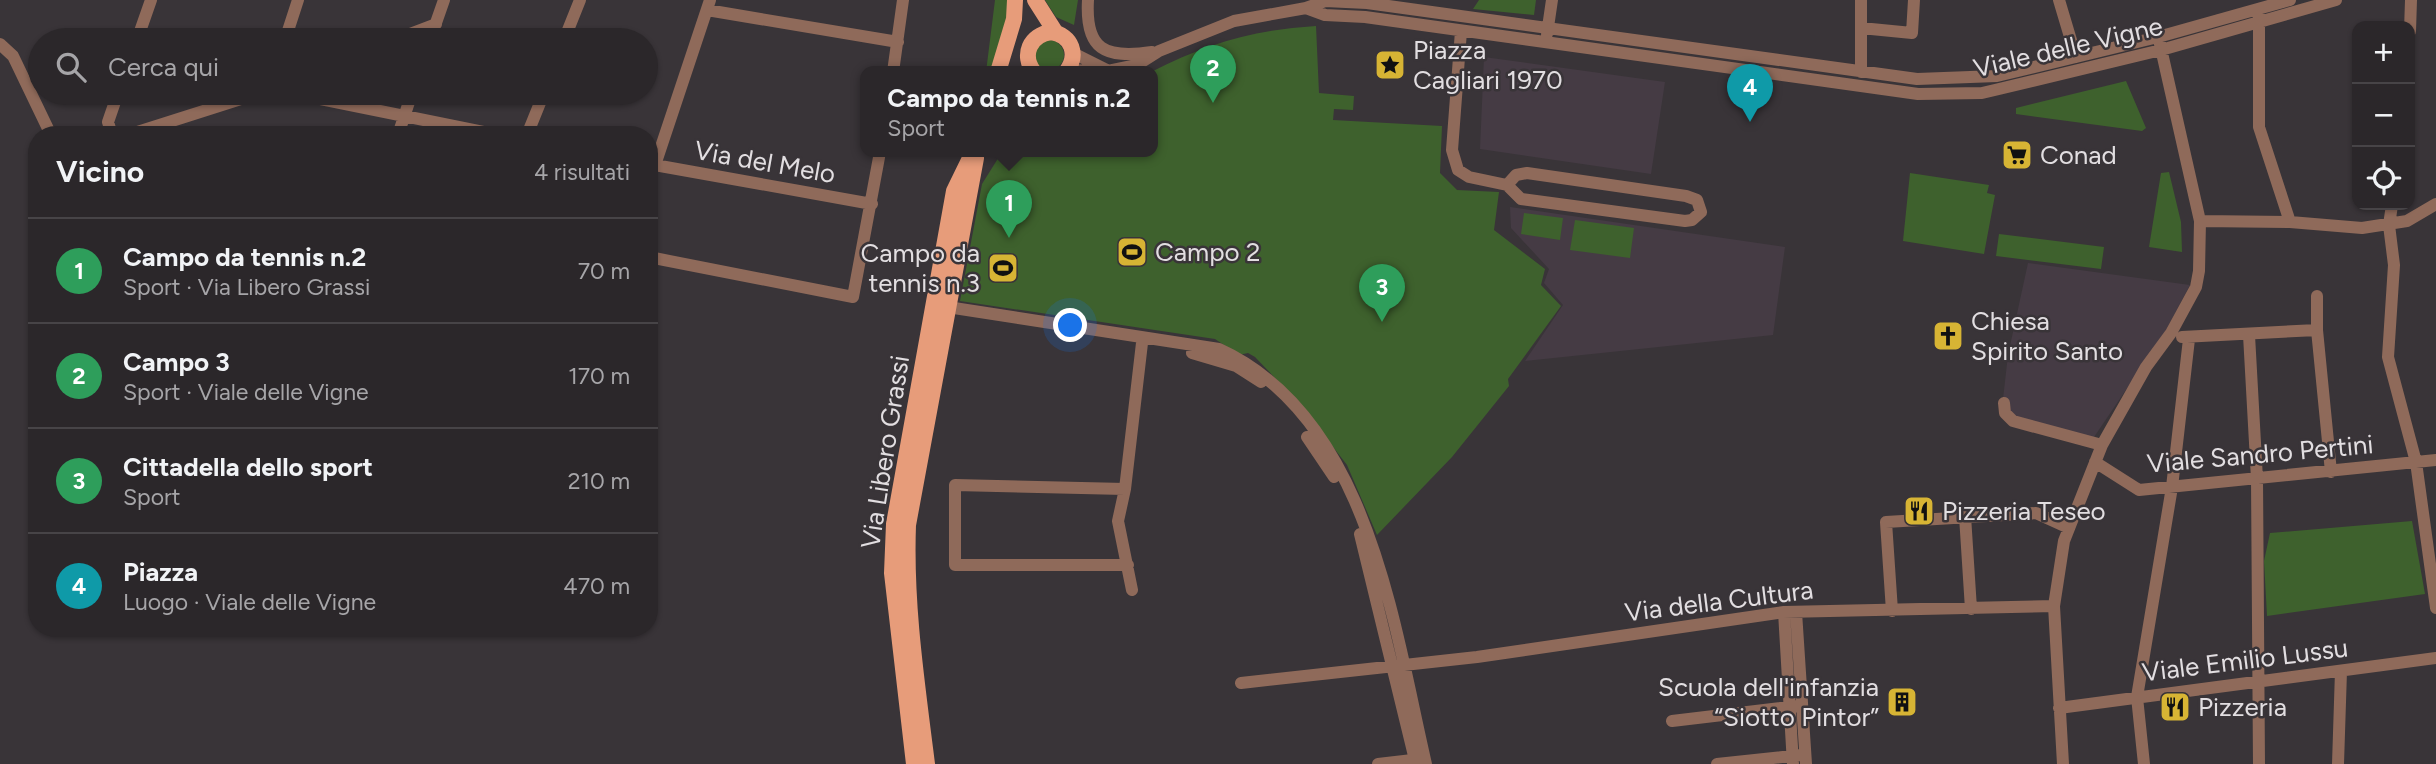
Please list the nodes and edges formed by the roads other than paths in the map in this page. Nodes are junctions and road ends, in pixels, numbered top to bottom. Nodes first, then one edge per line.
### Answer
1 (151, 0) edge
2 (298, 0) edge
3 (444, 0) edge
4 (580, 0) edge
5 (903, 0) edge
6 (1015, 0) edge
7 (1034, 0) edge
8 (1088, 0) edge
9 (1552, 0) edge
10 (1861, 0) edge
11 (1914, 0) edge
12 (2059, 0) edge
13 (2290, 0) edge
14 (2336, 0) edge
15 (2411, 0) edge
16 (1342, 1) edge
17 (708, 5) edge
18 (1306, 8) junction
19 (2274, 8) edge
20 (1341, 16) junction
21 (2258, 17) junction
22 (2410, 21) edge
23 (436, 24) junction
24 (141, 28) edge
25 (289, 28) edge
26 (426, 28) edge
27 (434, 28) edge
28 (569, 28) edge
29 (1861, 28) junction
30 (1461, 31) junction
31 (1056, 33) junction
32 (1547, 35) junction
33 (2158, 37) junction
34 (1035, 38) junction
35 (898, 42) junction
36 (0, 44) edge
37 (2161, 50) junction
38 (1159, 51) junction
39 (1073, 53) junction
40 (2076, 57) junction
41 (894, 66) edge
42 (1000, 66) edge
43 (1027, 66) edge
44 (1069, 66) edge
45 (1098, 66) edge
46 (1132, 66) edge
47 (1861, 72) junction
48 (28, 87) edge
49 (37, 105) edge
50 (115, 105) edge
51 (222, 105) edge
52 (356, 105) edge
53 (408, 105) edge
54 (539, 105) edge
55 (405, 114) junction
56 (47, 126) edge
57 (110, 126) edge
58 (156, 126) edge
59 (401, 126) edge
60 (458, 126) edge
61 (531, 126) edge
62 (658, 147) edge
63 (879, 157) edge
64 (972, 157) edge
65 (658, 165) edge
66 (1507, 185) junction
67 (872, 204) junction
68 (2436, 204) edge
69 (2391, 210) edge
70 (2200, 221) junction
71 (2290, 222) junction
72 (2389, 225) junction
73 (658, 259) edge
74 (2317, 296) dead end
75 (940, 310) junction
76 (2317, 330) junction
77 (1097, 333) junction
78 (2171, 333) junction
79 (2249, 335) junction
80 (2189, 339) junction
81 (1142, 343) junction
82 (1189, 348) junction
83 (2004, 402) dead end
84 (2102, 445) junction
85 (2436, 460) edge
86 (2095, 462) junction
87 (2416, 462) junction
88 (2331, 472) junction
89 (2257, 479) junction
90 (2172, 487) junction
91 (1125, 489) junction
92 (1965, 516) junction
93 (2069, 528) junction
94 (1128, 565) junction
95 (1132, 590) dead end
96 (2054, 606) junction
97 (2436, 608) edge
98 (1971, 609) junction
99 (1892, 611) junction
100 (1790, 612) junction
101 (2436, 658) edge
102 (1396, 664) junction
103 (2341, 671) junction
104 (2260, 682) junction
105 (1241, 683) dead end
106 (2137, 697) junction
107 (1796, 706) junction
108 (2059, 708) junction
109 (1672, 721) dead end
110 (1799, 760) edge
111 (1421, 761) edge
112 (914, 764) edge
113 (928, 764) edge
114 (1378, 764) edge
115 (1717, 764) edge
116 (2063, 764) edge
117 (2144, 764) edge
118 (2259, 764) edge
119 (2338, 764) edge

1 - 24 street
2 - 25 street
3 - 23 street
4 - 28 street
5 - 35 street
6 - 42 main road
7 - 31 main road
7 - 34 main road
8 - 38 street
9 - 32 street
10 - 29 street
11 - 29 street
12 - 40 street
13 - 19 street, Viale delle Vigne
14 - 19 street, Viale delle Vigne
15 - 22 street
16 - 18 street, Viale delle Vigne
16 - 20 street
16 - 32 street, Viale delle Vigne
17 - 35 street
17 - 62 street
18 - 20 street, Viale delle Vigne
18 - 38 street, Viale delle Vigne
19 - 21 street, Viale delle Vigne
20 - 30 street, Viale delle Vigne
21 - 33 street, Viale delle Vigne
21 - 37 street, Viale delle Vigne
21 - 71 street
23 - 26 street
23 - 27 street
29 - 47 street
30 - 32 street, Viale delle Vigne
30 - 66 street
31 - 34 main road
31 - 39 main road
32 - 37 street, Viale delle Vigne
32 - 47 street, Viale delle Vigne
33 - 37 street
33 - 40 street, Viale delle Vigne
34 - 43 main road
35 - 41 street
36 - 48 street
37 - 70 street
38 - 46 street, Viale delle Vigne
39 - 44 main road
39 - 45 street
40 - 47 street, Viale delle Vigne
49 - 56 street
50 - 57 street
51 - 58 street
52 - 55 street
53 - 55 street
54 - 61 street
55 - 59 street
55 - 60 street
63 - 67 street
64 - 75 main road, Via Libero Grassi
65 - 67 street, Via del Melo
66 - 66 street
67 - 73 street
68 - 72 street
69 - 72 street
70 - 71 street
70 - 78 street
71 - 72 street
72 - 87 street
74 - 76 street
75 - 77 street
75 - 112 main road, Via Libero Grassi
75 - 113 main road, Via Libero Grassi
76 - 79 street
76 - 88 street
77 - 81 street
77 - 82 street
78 - 80 street
78 - 84 street
79 - 80 street
79 - 89 street
80 - 90 street
81 - 82 street
81 - 91 street
82 - 102 street
83 - 84 street
84 - 86 street
85 - 87 street, Viale Sandro Pertini
86 - 90 street, Viale Sandro Pertini
86 - 93 street
87 - 88 street, Viale Sandro Pertini
87 - 97 street
88 - 89 street, Viale Sandro Pertini
89 - 90 street, Viale Sandro Pertini
89 - 104 street
90 - 106 street
91 - 94 street
91 - 94 street
92 - 93 street
92 - 98 street
92 - 99 street
93 - 96 street
94 - 95 street
96 - 98 street, Via della Cultura
96 - 108 street
98 - 99 street, Via della Cultura
99 - 100 street, Via della Cultura
100 - 102 street, Via della Cultura
100 - 107 street
101 - 103 street, Viale Emilio Lussu
102 - 105 street, Via della Cultura
102 - 111 street
103 - 104 street, Viale Emilio Lussu
103 - 119 street
104 - 106 street, Viale Emilio Lussu
104 - 118 street
106 - 108 street, Viale Emilio Lussu
106 - 117 street
107 - 109 street
107 - 110 street
108 - 116 street
110 - 115 street
111 - 114 street

